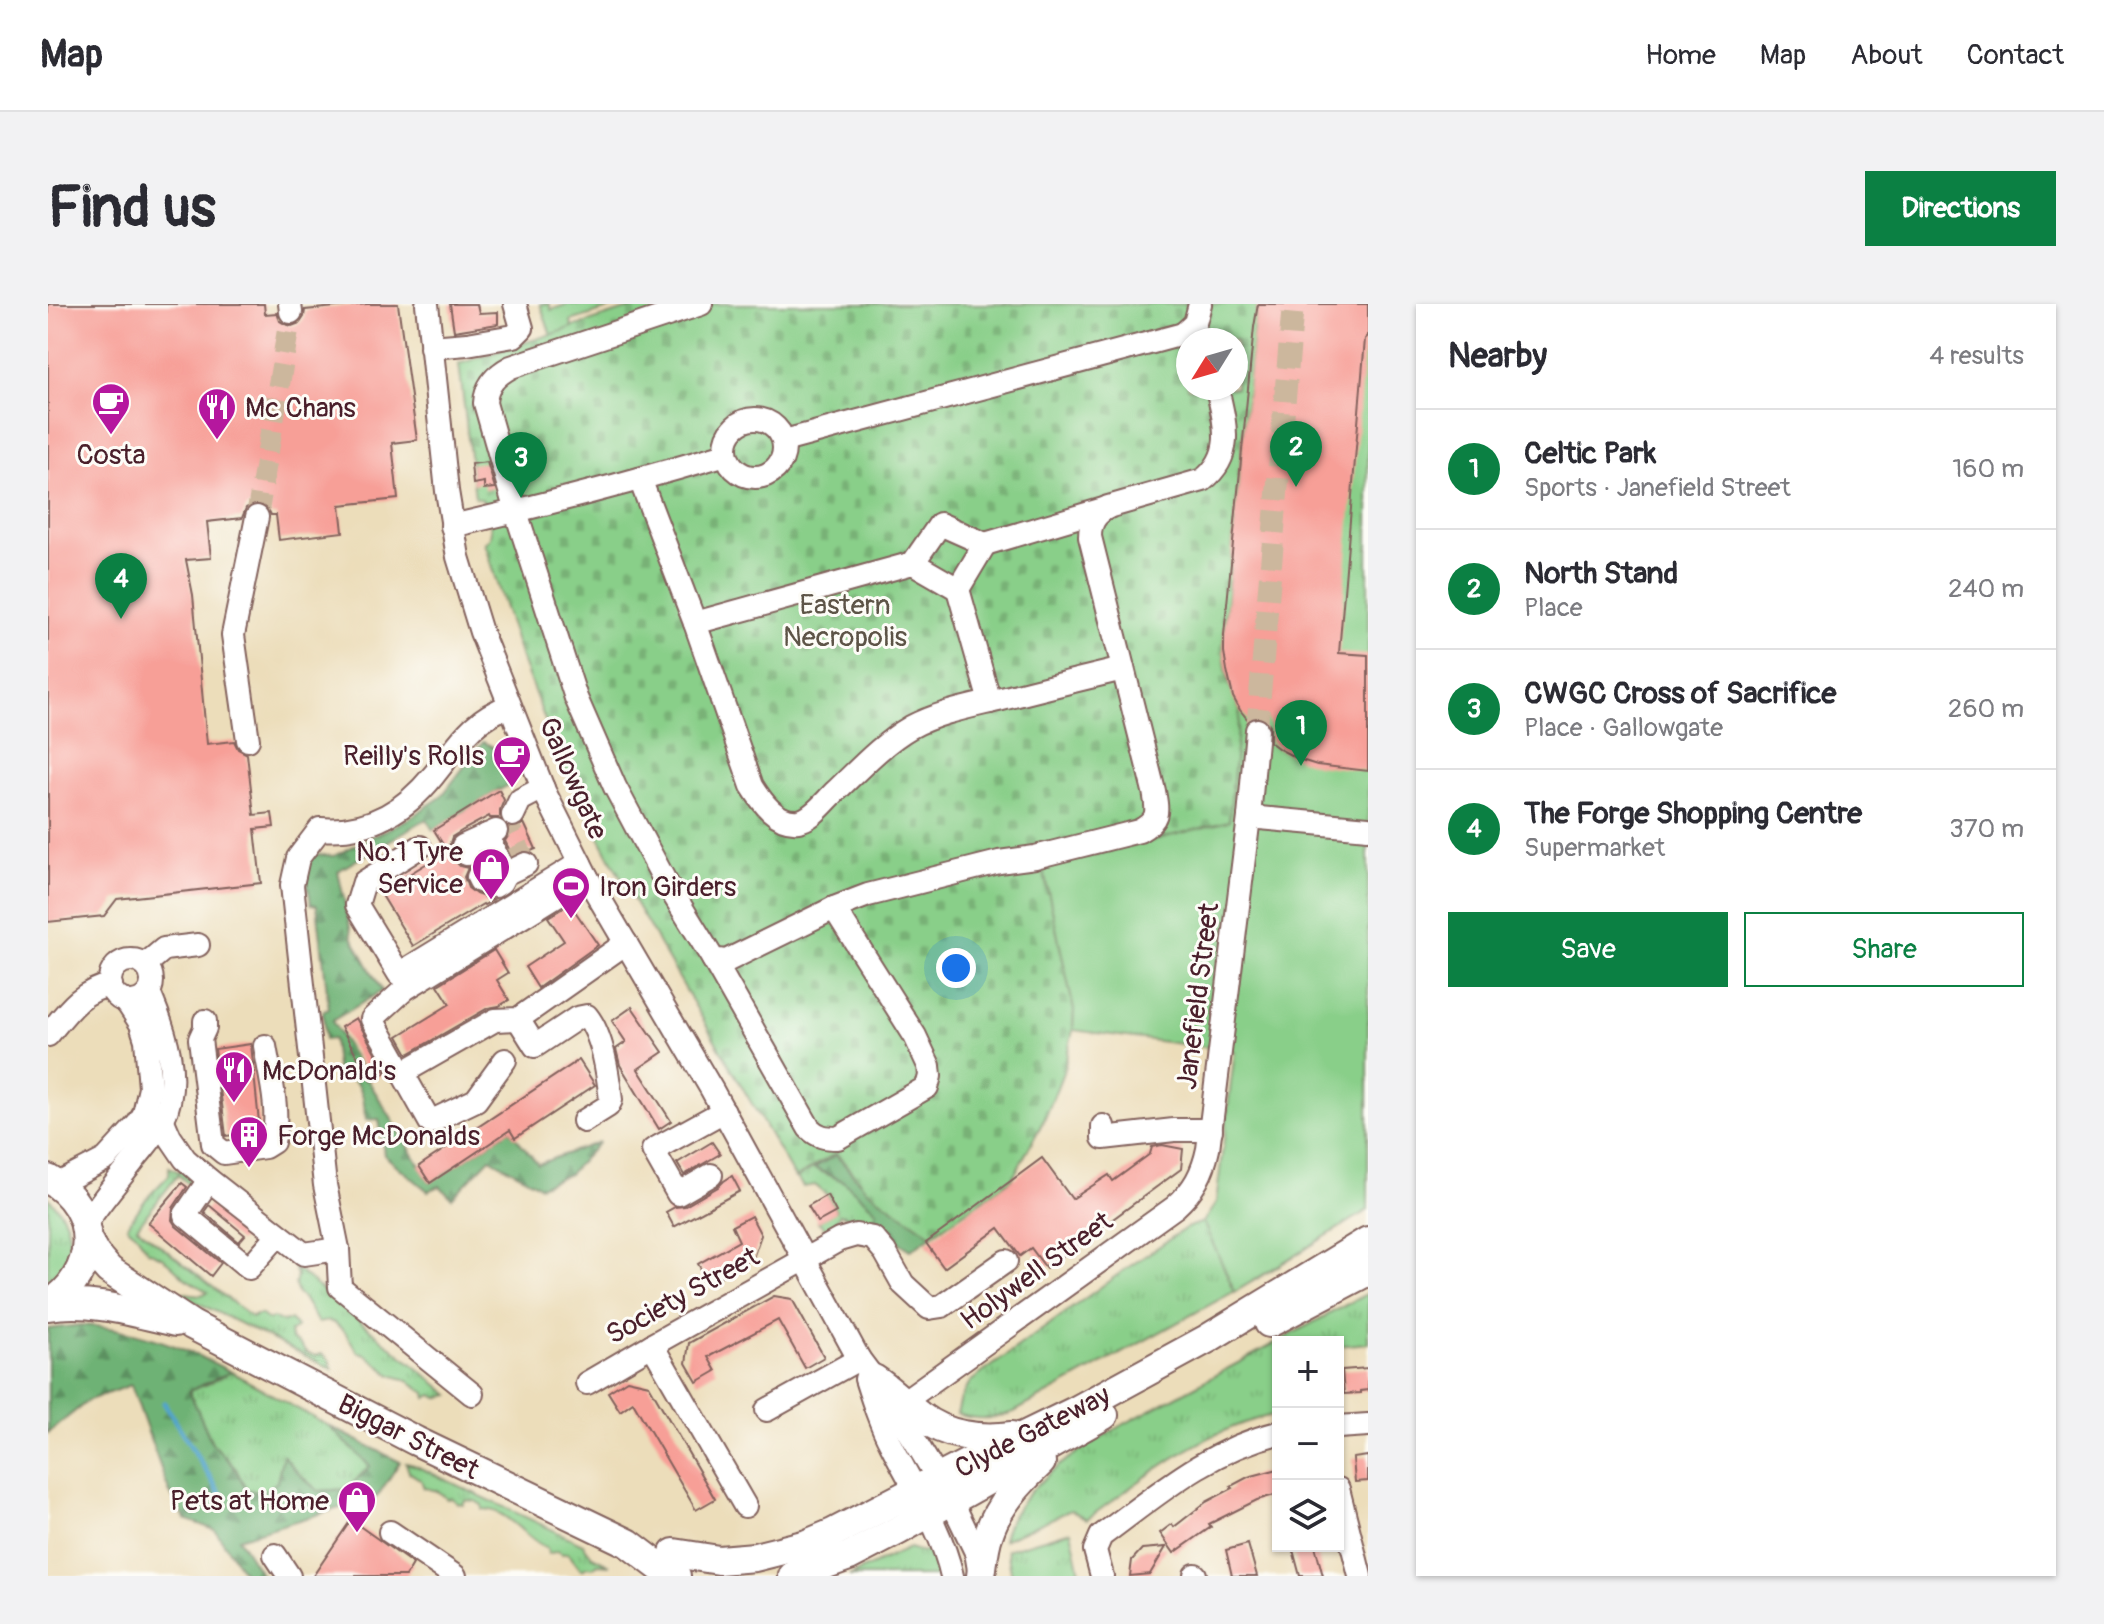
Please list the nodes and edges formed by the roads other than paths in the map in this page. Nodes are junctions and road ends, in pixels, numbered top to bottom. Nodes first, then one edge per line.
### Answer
1 (427, 304) edge
2 (515, 304) edge
3 (701, 304) edge
4 (1200, 304) edge
5 (1193, 328) edge
6 (1176, 341) edge
7 (431, 347) junction
8 (1220, 400) edge
9 (784, 441) junction
10 (726, 454) junction
11 (640, 479) junction
12 (1108, 507) junction
13 (516, 512) junction
14 (257, 517) tunnel mouth
15 (452, 526) junction
16 (985, 544) junction
17 (913, 563) junction
18 (958, 589) junction
19 (695, 623) junction
20 (1123, 669) junction
21 (990, 702) junction
22 (509, 706) junction
23 (1257, 730) tunnel mouth
24 (248, 740) dead end
25 (543, 788) junction
26 (513, 815) dead end
27 (1249, 817) junction
28 (1368, 828) edge
29 (420, 847) dead end
30 (467, 854) dead end
31 (584, 870) junction
32 (505, 874) junction
33 (478, 877) dead end
34 (545, 885) junction
35 (834, 908) junction
36 (626, 943) junction
37 (198, 945) dead end
38 (713, 959) junction
39 (145, 965) junction
40 (118, 993) junction
41 (149, 993) junction
42 (518, 1019) junction
43 (205, 1021) dead end
44 (48, 1035) edge
45 (265, 1046) dead end
46 (505, 1060) dead end
47 (402, 1073) junction
48 (724, 1111) junction
49 (163, 1121) junction
50 (584, 1121) dead end
51 (1103, 1126) dead end
52 (1211, 1130) junction
53 (135, 1159) junction
54 (185, 1159) junction
55 (711, 1175) dead end
56 (209, 1180) junction
57 (1198, 1181) joint
58 (53, 1182) edge
59 (86, 1232) junction
60 (278, 1235) junction
61 (1368, 1241) edge
62 (338, 1249) junction
63 (806, 1259) junction
64 (1006, 1261) dead end
65 (1368, 1271) edge
66 (48, 1306) edge
67 (192, 1325) junction
68 (652, 1345) junction
69 (867, 1369) junction
70 (587, 1383) dead end
71 (472, 1394) dead end
72 (903, 1402) junction
73 (767, 1410) dead end
74 (1368, 1425) edge
75 (1344, 1427) edge
76 (1027, 1434) junction
77 (1071, 1435) junction
78 (1272, 1435) edge
79 (934, 1496) junction
80 (745, 1506) dead end
81 (1344, 1513) edge
82 (390, 1532) dead end
83 (275, 1555) dead end
84 (675, 1564) edge
85 (289, 1576) edge
86 (455, 1576) edge
87 (729, 1576) edge
88 (793, 1576) edge
89 (952, 1576) edge
90 (980, 1576) edge
91 (1102, 1576) edge
92 (1360, 1576) edge

1 - 7 street, Gallowgate
2 - 7 street
3 - 13 street
4 - 5 street
6 - 9 street
7 - 15 street, Gallowgate
8 - 12 street
9 - 10 street
9 - 10 street
10 - 11 street
11 - 13 street
11 - 19 street
12 - 16 street
12 - 20 street
13 - 15 street
13 - 38 street
14 - 24 street
15 - 22 street, Gallowgate
16 - 17 street
16 - 18 street
17 - 18 street
17 - 19 street
18 - 21 street
19 - 21 street
20 - 21 street
20 - 35 street
22 - 25 street, Gallowgate
22 - 62 street
23 - 27 street, Janefield Street
25 - 26 street
25 - 31 street, Gallowgate
27 - 28 street
27 - 52 street, Janefield Street
29 - 34 street
30 - 32 street
31 - 34 street
31 - 36 street, Gallowgate
31 - 47 street
32 - 33 street
32 - 34 street
35 - 38 street
35 - 38 street
36 - 42 street
36 - 48 street, Gallowgate
37 - 39 street
39 - 40 street
39 - 41 street
40 - 41 street
40 - 44 street
40 - 58 street
41 - 49 street
42 - 47 street
42 - 50 street
43 - 45 street
46 - 47 street
48 - 55 street
48 - 63 street, Gallowgate
49 - 53 street
49 - 54 street
51 - 52 street
52 - 57 street, Janefield Street
53 - 54 street
53 - 59 street
54 - 56 street
56 - 60 street
56 - 60 street
57 - 72 street, Holywell Street
58 - 59 main road, Biggar Street
59 - 66 main road
59 - 67 main road, Biggar Street
60 - 62 street
61 - 76 main road, Clyde Gateway
62 - 71 street
63 - 64 street, Society Street
63 - 68 street, Society Street
63 - 69 street, Gallowgate
65 - 77 main road, Clyde Gateway
66 - 67 main road, Biggar Street
67 - 84 main road, Biggar Street
68 - 70 street, Society Street
68 - 80 street
69 - 72 main road
69 - 73 street
69 - 79 street, Gallowgate
72 - 76 main road
74 - 75 street
76 - 79 main road, Clyde Gateway
77 - 79 main road, Clyde Gateway
77 - 90 main road
78 - 91 street
79 - 84 main road, Clyde Gateway
79 - 88 main road, Clyde Gateway
79 - 89 street, Gallowgate
79 - 90 street, Gallowgate
81 - 92 street
82 - 86 street
83 - 85 street
84 - 87 main road, Biggar Street

